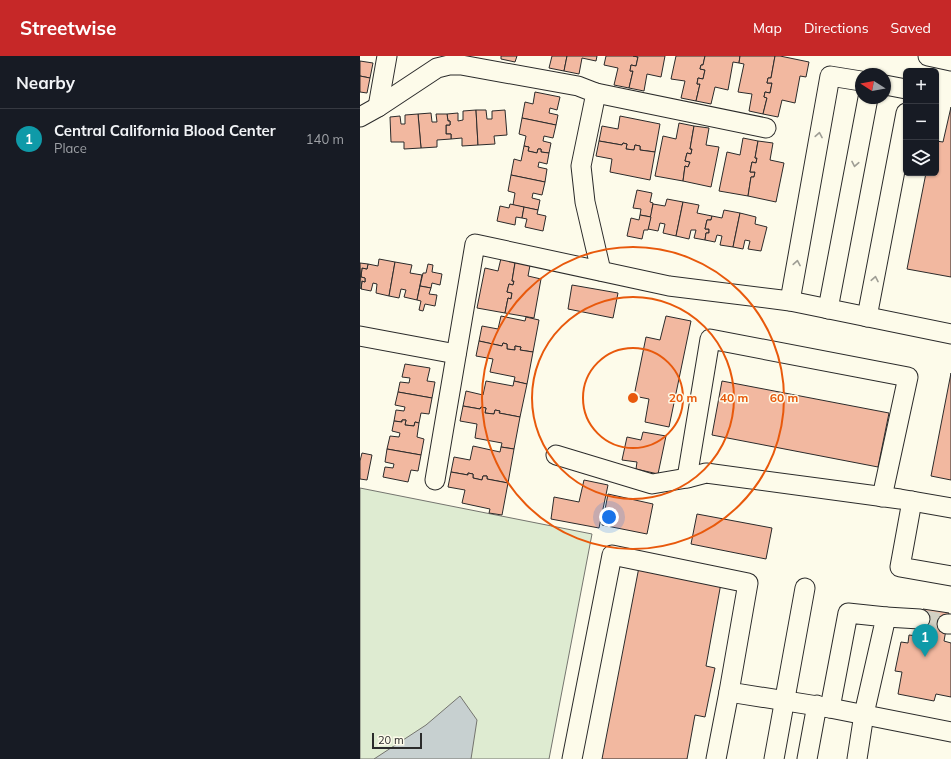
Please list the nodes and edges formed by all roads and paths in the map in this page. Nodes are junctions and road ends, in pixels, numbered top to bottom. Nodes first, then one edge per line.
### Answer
1 (387, 56) edge
2 (928, 56) edge
3 (951, 61) edge
4 (855, 80) edge
5 (891, 86) edge
6 (903, 88) edge
7 (596, 94) junction
8 (867, 104) edge
9 (378, 107) junction
10 (360, 117) edge
11 (766, 128) dead end
12 (903, 129) edge
13 (600, 271) junction
14 (790, 301) junction
15 (828, 309) junction
16 (867, 317) junction
17 (951, 334) edge
18 (361, 341) edge
19 (456, 354) junction
20 (556, 455) dead end
21 (687, 478) junction
22 (435, 480) dead end
23 (882, 497) junction
24 (912, 502) junction
25 (951, 508) edge
26 (951, 576) edge
27 (805, 588) dead end
28 (886, 617) junction
29 (920, 619) tunnel mouth
30 (729, 692) junction
31 (785, 701) junction
32 (824, 707) junction
33 (864, 714) junction
34 (951, 732) edge
35 (572, 759) edge
36 (716, 759) edge
37 (774, 759) edge
38 (807, 759) edge
39 (857, 759) edge

1 - 9 lane
2 - 3 lane
14 -> 4 lane
5 - 6 lane
7 - 9 lane
7 - 11 lane
7 - 13 lane
8 -> 15 lane
9 - 10 lane
16 -> 12 lane
13 - 14 lane
13 - 19 lane
14 - 15 lane
15 - 16 lane
16 - 17 lane
18 - 19 lane
19 - 22 lane
20 - 21 lane
21 - 23 lane
21 - 23 lane
23 - 24 lane
24 - 25 lane
24 - 26 lane
27 - 31 lane
28 - 29 lane
28 - 32 lane
28 - 33 lane
30 - 31 lane
30 - 35 lane
30 - 36 lane
31 - 32 lane
31 - 37 lane
32 - 33 lane
32 - 38 lane
33 - 34 lane
33 - 39 lane

